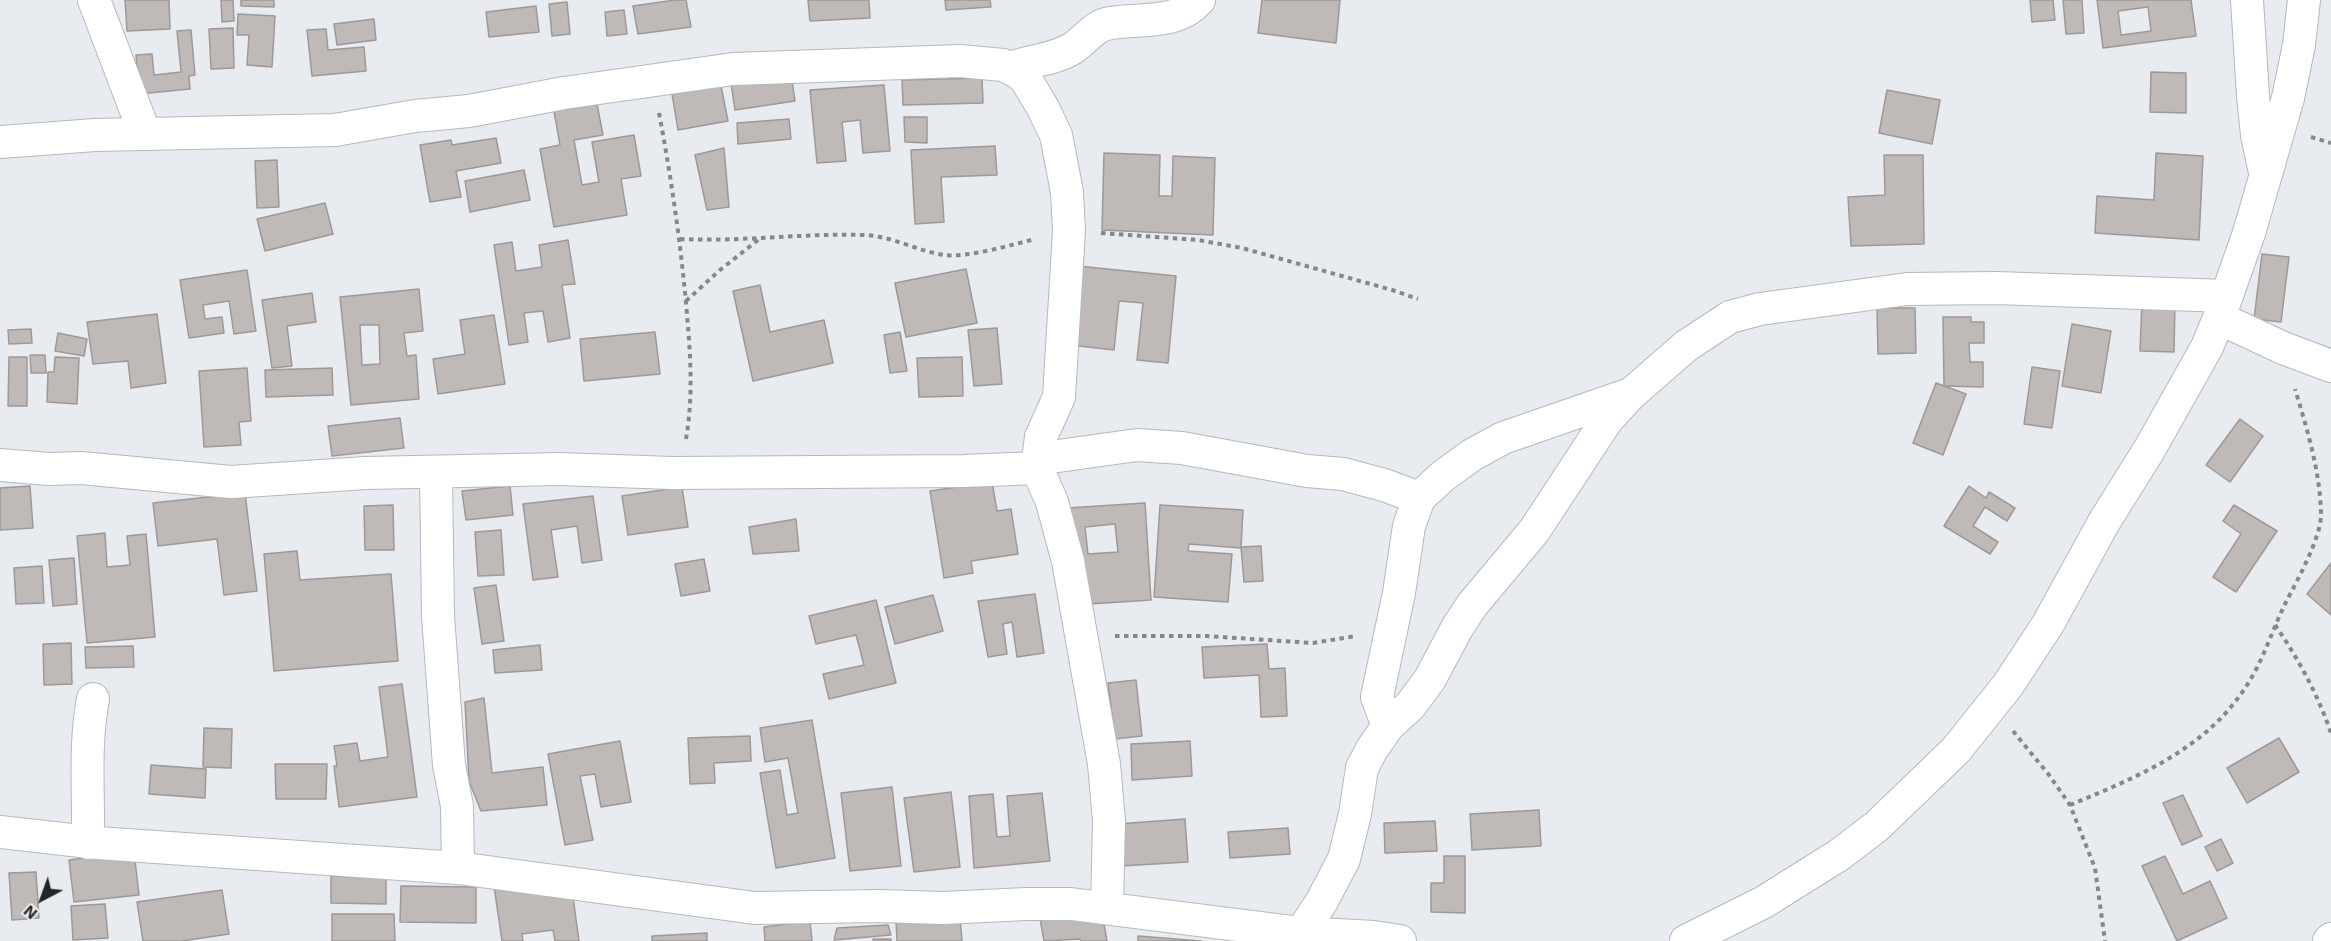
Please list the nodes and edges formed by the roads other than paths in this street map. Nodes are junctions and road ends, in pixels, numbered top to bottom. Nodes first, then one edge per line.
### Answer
1 (94, 0) edge
2 (1199, 0) edge
3 (2247, 0) edge
4 (2304, 0) edge
5 (1011, 68) junction
6 (145, 134) junction
7 (0, 142) edge
8 (2265, 175) junction
9 (2223, 307) junction
10 (2331, 366) edge
11 (1631, 394) junction
12 (1037, 464) junction
13 (0, 465) edge
14 (436, 473) junction
15 (1419, 498) junction
16 (93, 699) dead end
17 (1388, 726) junction
18 (0, 832) edge
19 (88, 843) junction
20 (458, 868) junction
21 (1107, 907) junction
22 (1301, 933) junction
23 (1400, 941) edge
24 (1686, 941) edge

1 - 6 street
2 - 5 street
3 - 8 street
4 - 8 street
5 - 6 street
5 - 12 street
6 - 7 street
8 - 9 street
9 - 10 street
9 - 11 street
9 - 24 street
11 - 15 street
11 - 17 street
12 - 14 street
12 - 15 street
12 - 21 street
13 - 14 street
14 - 20 street
15 - 17 street
16 - 19 street
17 - 22 street
18 - 19 street
19 - 20 street
20 - 21 street
21 - 22 street
22 - 23 street

